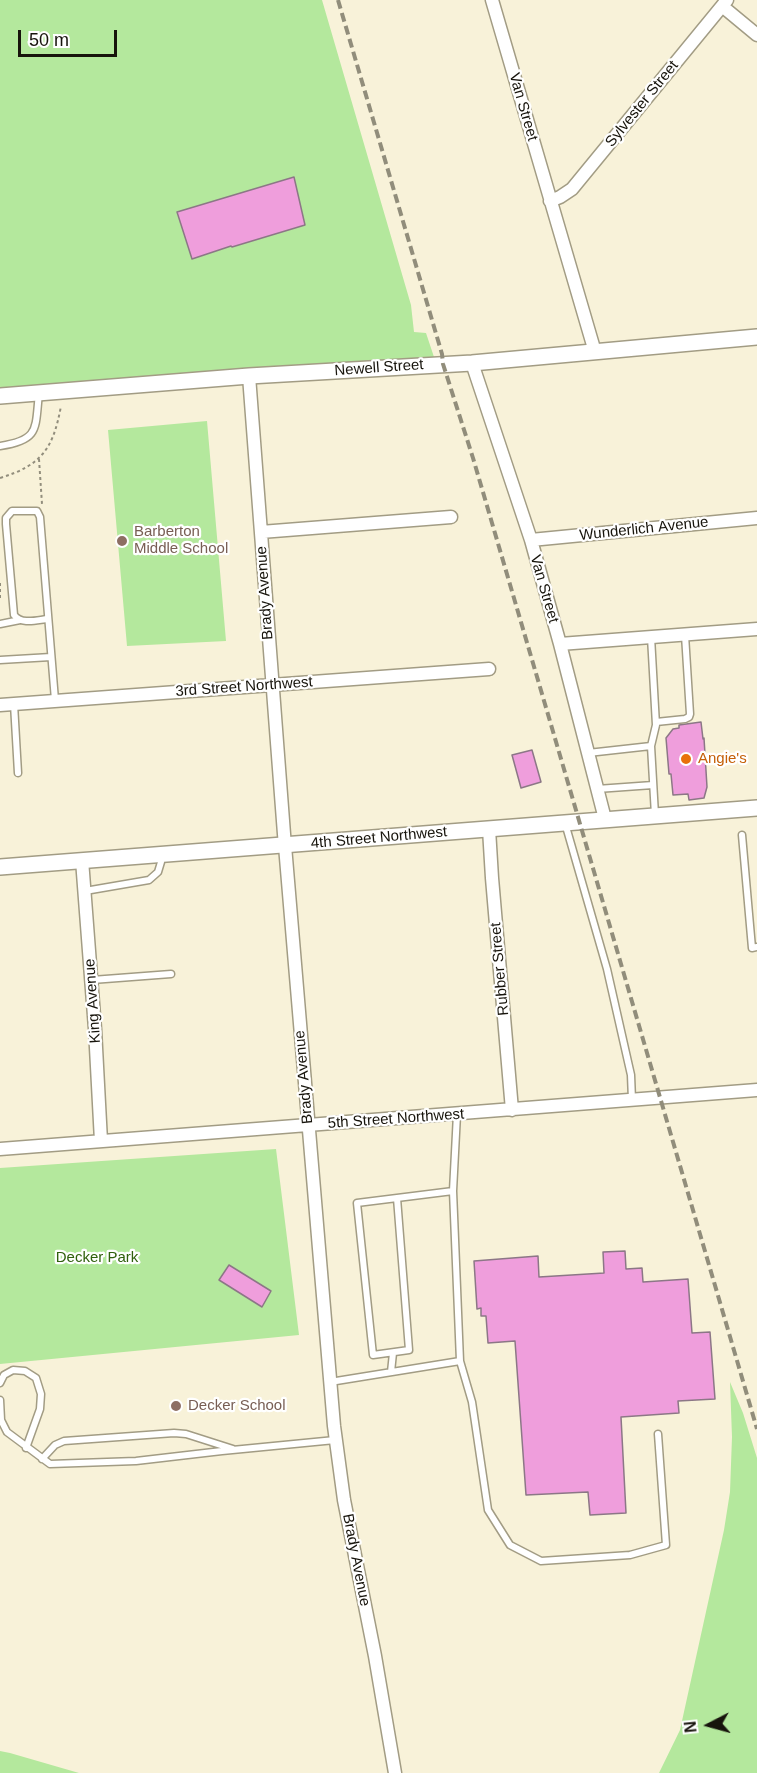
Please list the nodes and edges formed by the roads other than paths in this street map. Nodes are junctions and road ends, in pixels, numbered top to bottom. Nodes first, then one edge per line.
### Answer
1 (492, 0) edge
2 (724, 3) edge
3 (757, 35) edge
4 (550, 201) junction
5 (757, 336) edge
6 (595, 352) junction
7 (472, 363) junction
8 (249, 376) junction
9 (39, 393) junction
10 (0, 396) edge
11 (0, 446) edge
12 (451, 517) dead end
13 (757, 518) edge
14 (261, 532) junction
15 (531, 540) junction
16 (48, 619) junction
17 (20, 620) junction
18 (0, 624) edge
19 (757, 629) edge
20 (685, 634) junction
21 (651, 637) junction
22 (560, 644) junction
23 (51, 657) junction
24 (0, 660) edge
25 (489, 669) dead end
26 (272, 685) junction
27 (55, 700) junction
28 (14, 703) junction
29 (0, 705) edge
30 (656, 722) junction
31 (651, 746) junction
32 (587, 753) junction
33 (18, 773) dead end
34 (653, 785) junction
35 (597, 789) junction
36 (757, 808) edge
37 (655, 816) junction
38 (605, 819) junction
39 (565, 823) junction
40 (489, 829) junction
41 (742, 835) dead end
42 (284, 845) junction
43 (160, 854) junction
44 (82, 860) junction
45 (0, 867) edge
46 (85, 891) junction
47 (757, 947) edge
48 (171, 974) dead end
49 (92, 980) junction
50 (757, 1090) edge
51 (632, 1100) junction
52 (512, 1110) junction
53 (457, 1114) junction
54 (309, 1125) junction
55 (101, 1141) junction
56 (0, 1149) edge
57 (453, 1191) junction
58 (397, 1198) junction
59 (393, 1353) junction
60 (460, 1362) junction
61 (391, 1372) junction
62 (330, 1382) junction
63 (0, 1383) edge
64 (0, 1400) edge
65 (658, 1434) dead end
66 (336, 1440) junction
67 (26, 1448) junction
68 (236, 1450) junction
69 (42, 1459) junction
70 (394, 1773) edge

1 - 4 street, Van Street
2 - 3 street
2 - 4 street, Sylvester Street
4 - 6 street, Van Street
5 - 6 street, Newell Street
6 - 7 street, Newell Street
7 - 8 street, Newell Street
7 - 15 street, Van Street
8 - 9 street, Newell Street
8 - 14 street, Brady Avenue
9 - 10 street, Newell Street
9 - 11 lane
12 - 14 street
13 - 15 street, Wunderlich Avenue
14 - 26 street, Brady Avenue
15 - 22 street, Van Street
16 - 17 lane
16 - 17 lane
16 - 23 lane
17 - 18 lane
19 - 20 street
20 - 21 street
20 - 30 lane
21 - 22 street
21 - 30 lane
22 - 32 street, Van Street
23 - 24 lane
23 - 27 lane
25 - 26 street, 3rd Street Northwest
26 - 27 street, 3rd Street Northwest
26 - 42 street, Brady Avenue
27 - 28 street, 3rd Street Northwest
28 - 29 street, 3rd Street Northwest
28 - 33 lane
30 - 31 lane
31 - 32 lane
31 - 34 lane
32 - 35 street, Van Street
34 - 35 lane
34 - 37 lane
35 - 38 street, Van Street
36 - 37 street, 4th Street Northwest
37 - 38 street, 4th Street Northwest
38 - 39 street, 4th Street Northwest
39 - 40 street, 4th Street Northwest
39 - 51 lane
40 - 42 street, 4th Street Northwest
40 - 52 street, Rubber Street
41 - 47 lane
42 - 43 street, 4th Street Northwest
42 - 54 street, Brady Avenue
43 - 44 street, 4th Street Northwest
43 - 46 lane
44 - 45 street, 4th Street Northwest
44 - 46 street, King Avenue
46 - 49 street, King Avenue
48 - 49 lane
49 - 55 street, King Avenue
50 - 51 street, 5th Street Northwest
51 - 52 street, 5th Street Northwest
52 - 53 street, 5th Street Northwest
53 - 54 street, 5th Street Northwest
53 - 57 lane
54 - 55 street, 5th Street Northwest
54 - 62 street, Brady Avenue
55 - 56 street, 5th Street Northwest
57 - 58 lane
57 - 60 lane
58 - 59 lane
58 - 59 lane
59 - 61 lane
60 - 61 lane
60 - 65 lane
61 - 62 lane
62 - 66 street, Brady Avenue
63 - 67 lane
64 - 67 lane
66 - 68 lane
66 - 70 street, Brady Avenue
67 - 69 lane
68 - 69 lane
68 - 69 lane

